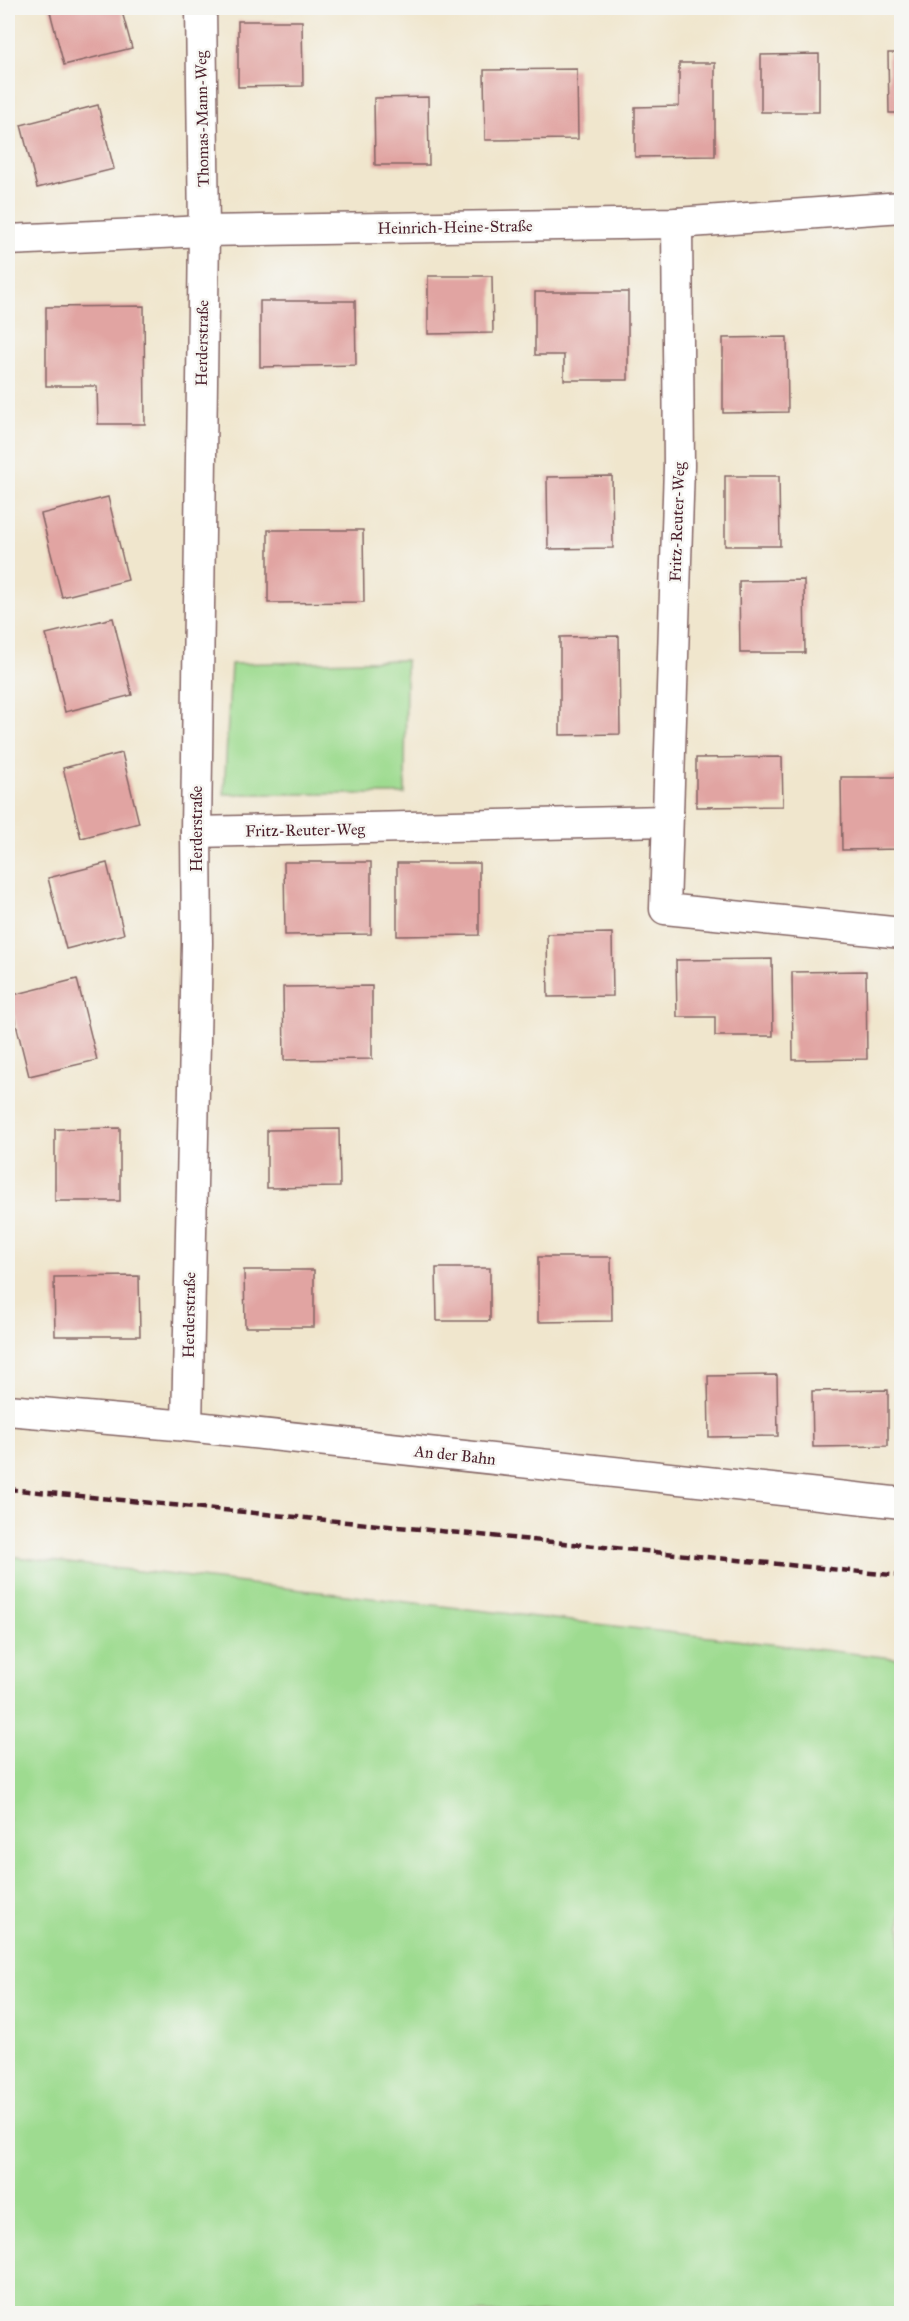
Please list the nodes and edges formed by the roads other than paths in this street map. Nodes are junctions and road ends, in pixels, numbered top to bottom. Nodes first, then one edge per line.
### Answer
1 (201, 8) edge
2 (902, 207) edge
3 (676, 223) junction
4 (204, 231) junction
5 (8, 240) edge
6 (667, 821) junction
7 (195, 832) junction
8 (902, 933) edge
9 (8, 1410) edge
10 (187, 1426) junction
11 (902, 1503) edge

1 - 4 street, Thomas-Mann-Weg
2 - 3 street, Heinrich-Heine-Straße
3 - 4 street, Heinrich-Heine-Straße
3 - 6 street, Fritz-Reuter-Weg
4 - 5 street, Heinrich-Heine-Straße
4 - 7 street, Herderstraße
6 - 7 street, Fritz-Reuter-Weg
6 - 8 street, Fritz-Reuter-Weg
7 - 10 street, Herderstraße
9 - 10 street, An der Bahn
10 - 11 street, An der Bahn

